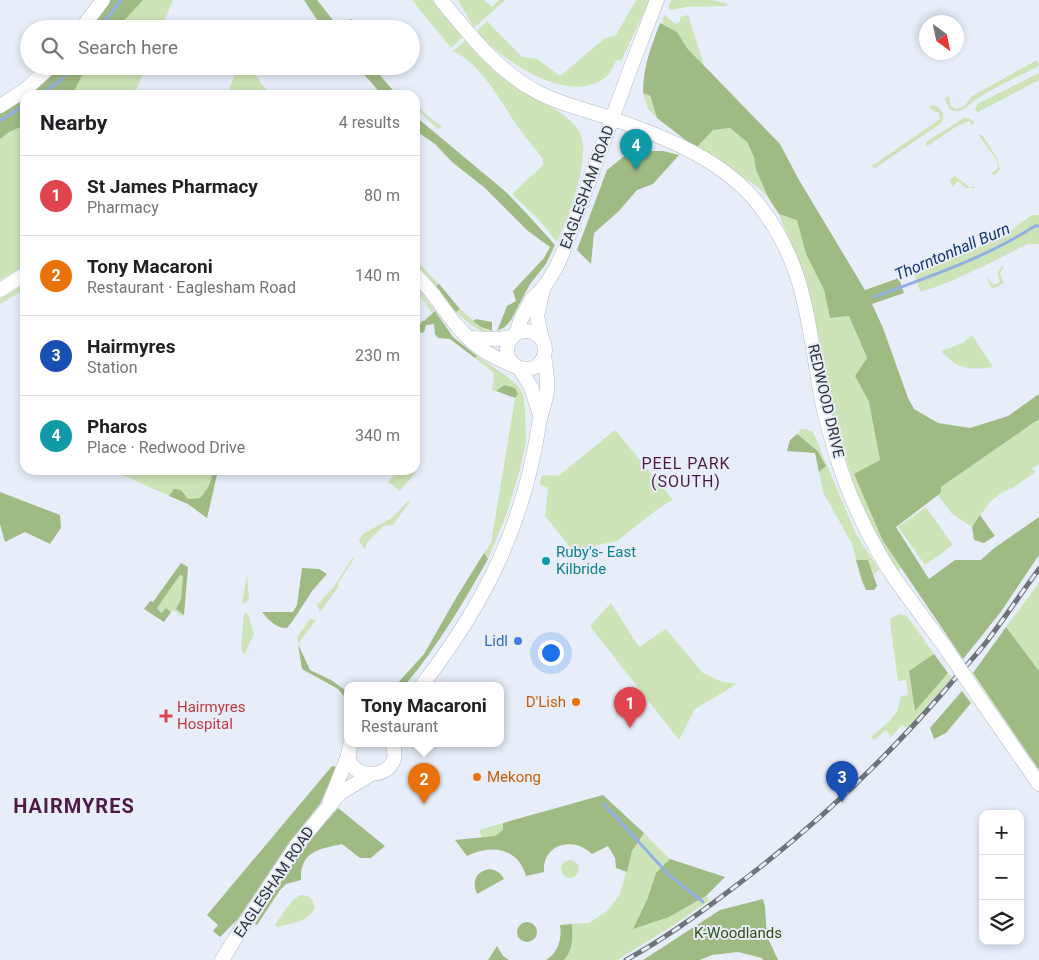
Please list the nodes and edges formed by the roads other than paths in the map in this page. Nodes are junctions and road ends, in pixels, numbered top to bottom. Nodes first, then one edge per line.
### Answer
1 (103, 0) edge
2 (441, 0) edge
3 (657, 0) edge
4 (88, 20) edge
5 (42, 75) edge
6 (26, 90) edge
7 (20, 94) edge
8 (0, 106) edge
9 (612, 118) junction
10 (20, 277) edge
11 (420, 280) edge
12 (544, 287) junction
13 (0, 290) edge
14 (514, 335) junction
15 (469, 338) junction
16 (542, 340) junction
17 (544, 356) junction
18 (518, 367) junction
19 (540, 416) junction
20 (424, 682) edge
21 (393, 747) edge
22 (350, 748) edge
23 (370, 775) junction
24 (1039, 784) edge
25 (328, 806) junction
26 (222, 960) edge

1 - 4 street
2 - 9 street, REDWOOD DRIVE
3 - 9 street, EAGLESHAM ROAD
5 - 6 street
7 - 8 street
9 - 12 street, EAGLESHAM ROAD
9 - 24 street, REDWOOD DRIVE, bridge
10 - 13 street
11 - 15 street
12 - 14 street, EAGLESHAM ROAD
12 - 16 street, EAGLESHAM ROAD
14 - 15 street
14 - 16 street
14 - 18 street
15 - 18 street
16 - 17 street
17 - 18 street
17 - 19 street
18 - 19 street
19 - 20 street
21 - 23 street, EAGLESHAM ROAD
22 - 23 street
22 - 25 street, EAGLESHAM ROAD
23 - 25 street, EAGLESHAM ROAD
25 - 26 street, EAGLESHAM ROAD

